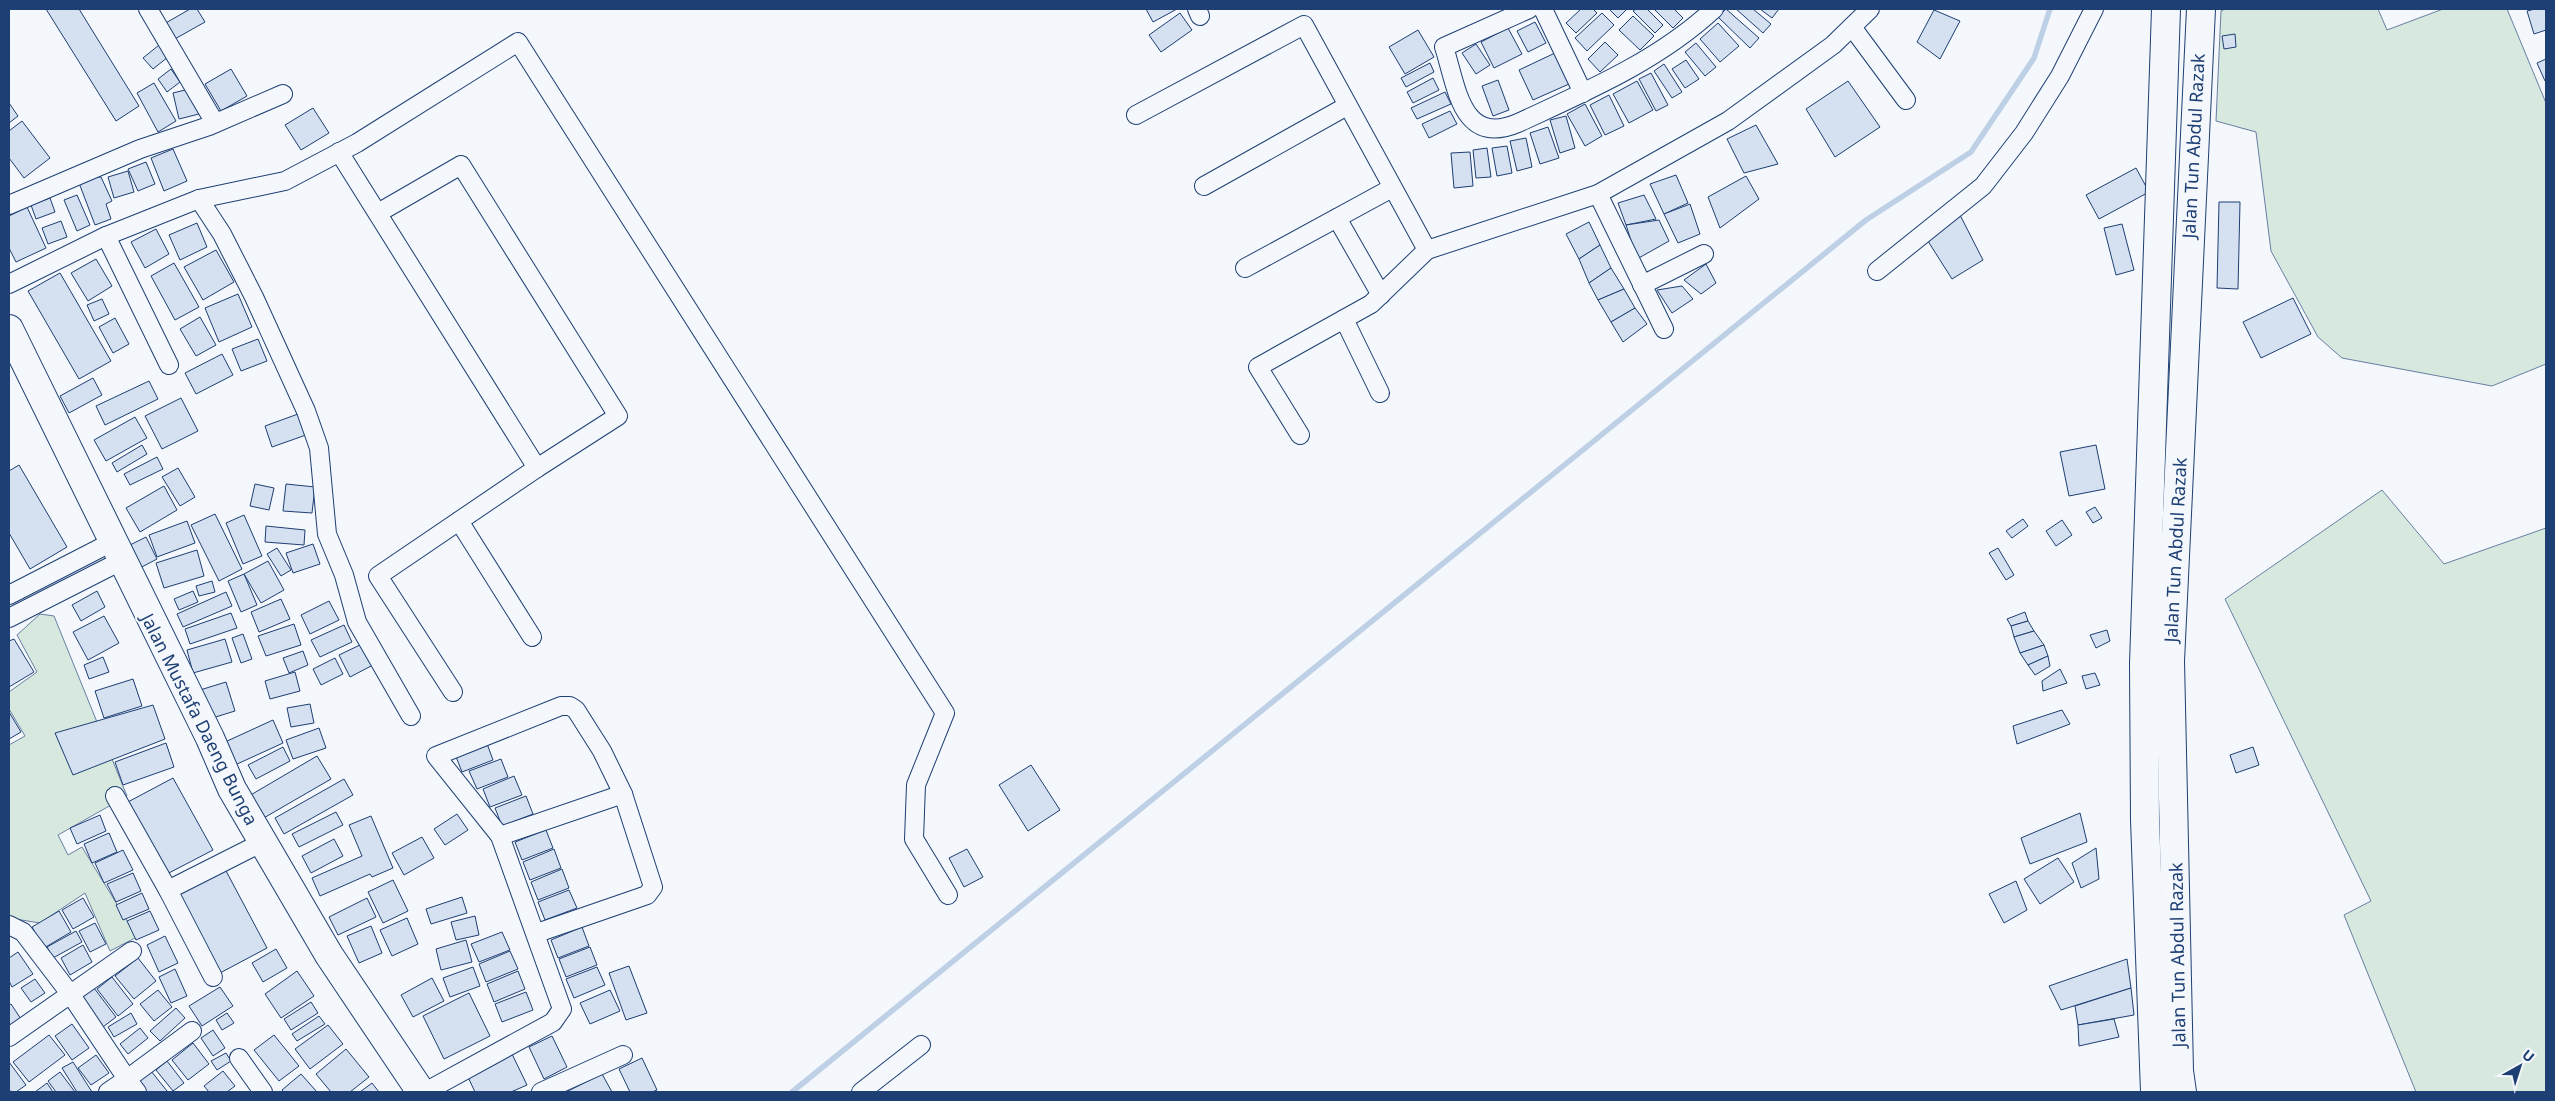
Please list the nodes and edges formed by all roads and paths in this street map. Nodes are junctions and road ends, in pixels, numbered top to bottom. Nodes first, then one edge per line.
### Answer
1 (148, 9) edge
2 (1529, 9) edge
3 (1543, 9) edge
4 (1714, 9) edge
5 (1870, 9) edge
6 (2094, 9) edge
7 (2166, 9) edge
8 (2201, 9) edge
9 (1852, 27) junction
10 (1583, 93) junction
11 (283, 94) dead end
12 (1906, 100) dead end
13 (1347, 106) junction
14 (1136, 115) dead end
15 (215, 123) junction
16 (339, 152) junction
17 (1204, 186) dead end
18 (1392, 188) junction
19 (1598, 194) junction
20 (199, 199) junction
21 (9, 204) edge
22 (378, 213) junction
23 (1337, 218) junction
24 (106, 236) junction
25 (1427, 250) junction
26 (1704, 254) dead end
27 (1245, 268) dead end
28 (1877, 271) dead end
29 (9, 284) edge
30 (1642, 286) junction
31 (1381, 295) junction
32 (1344, 319) junction
33 (9, 329) edge
34 (1664, 329) dead end
35 (170, 365) dead end
36 (1380, 393) dead end
37 (1300, 435) dead end
38 (537, 468) junction
39 (458, 521) junction
40 (116, 551) junction
41 (66, 565) junction
42 (75, 584) junction
43 (9, 595) edge
44 (9, 618) edge
45 (532, 637) dead end
46 (453, 692) dead end
47 (411, 716) dead end
48 (623, 794) junction
49 (115, 796) dead end
50 (500, 836) junction
51 (263, 842) junction
52 (168, 890) junction
53 (948, 895) dead end
54 (9, 925) edge
55 (536, 933) junction
56 (132, 951) dead end
57 (213, 977) dead end
58 (71, 995) junction
59 (192, 1031) dead end
60 (9, 1037) edge
61 (921, 1045) dead end
62 (623, 1055) dead end
63 (239, 1058) dead end
64 (2167, 1082) edge
65 (132, 1086) edge
66 (108, 1092) edge
67 (263, 1092) edge
68 (423, 1092) edge
69 (541, 1092) edge
70 (861, 1092) edge

1 - 15 street
2 - 10 street
3 - 10 street
4 - 10 street
5 - 9 street
6 - 28 street
7 - 64 main road, Jalan Tun Abdul Razak
8 - 64 main road, Jalan Tun Abdul Razak
9 - 12 street
9 - 19 street
11 - 15 street
13 - 14 street
13 - 17 street
13 - 18 street
15 - 21 street
16 - 20 street
16 - 22 street
16 - 53 street
18 - 23 street
18 - 25 street
19 - 25 street
19 - 30 street
20 - 24 street
20 - 47 street
22 - 38 street
22 - 38 street
23 - 27 street
23 - 31 street
24 - 29 street
24 - 35 street
25 - 31 street
26 - 30 street
30 - 34 street
31 - 32 street
32 - 36 street
32 - 37 street
33 - 40 main road, Jalan Mustafa Daeng Bunga
38 - 39 street
39 - 45 street
39 - 46 street
40 - 41 street
40 - 42 street
40 - 51 main road, Jalan Mustafa Daeng Bunga
41 - 42 street
41 - 43 street
42 - 44 street
48 - 50 street
48 - 50 street
48 - 55 street
49 - 52 street
50 - 55 street
51 - 52 street
51 - 68 main road, Jalan Mustafa Daeng Bunga
52 - 57 street
54 - 58 street
55 - 68 street
56 - 58 street
58 - 60 street
58 - 65 street
59 - 65 street
61 - 70 street
62 - 69 street
63 - 67 street
65 - 66 street

